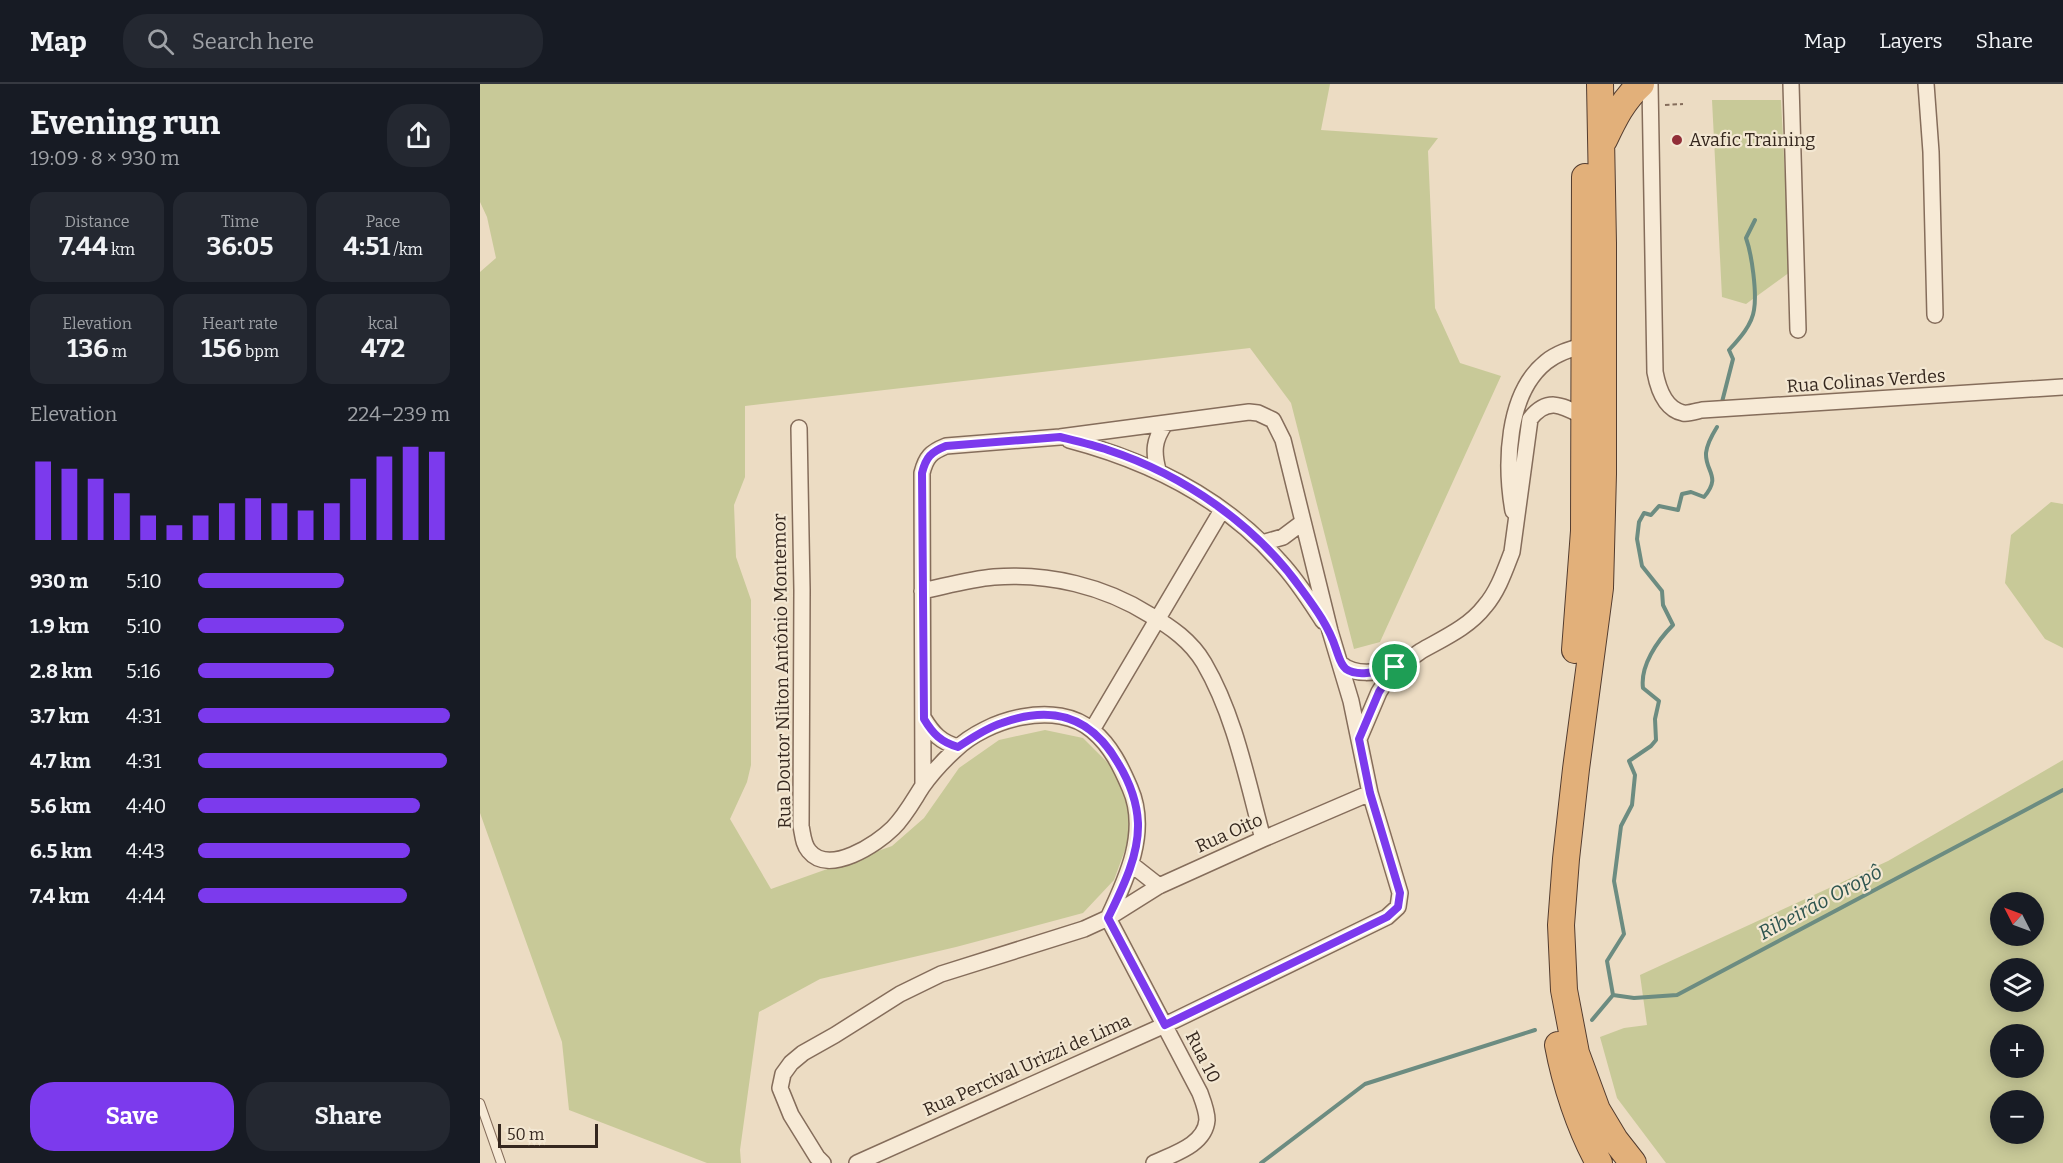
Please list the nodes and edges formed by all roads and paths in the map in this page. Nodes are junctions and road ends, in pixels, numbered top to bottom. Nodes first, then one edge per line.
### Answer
1 (1584, 84) edge
2 (1600, 84) edge
3 (1641, 84) edge
4 (1650, 84) edge
5 (1791, 84) edge
6 (1926, 84) edge
7 (1683, 104) dead end
8 (1666, 105) dead end
9 (1601, 146) junction
10 (1935, 315) dead end
11 (1798, 330) dead end
12 (1584, 345) junction
13 (2063, 387) edge
14 (1584, 417) junction
15 (1165, 424) junction
16 (799, 428) dead end
17 (1060, 437) junction
18 (1158, 470) junction
19 (1222, 510) junction
20 (1303, 522) junction
21 (1516, 525) junction
22 (1262, 543) junction
23 (922, 591) junction
24 (1157, 619) junction
25 (1330, 631) junction
26 (1341, 664) junction
27 (1395, 667) junction
28 (924, 719) junction
29 (1092, 730) junction
30 (1359, 739) junction
31 (958, 747) junction
32 (923, 785) junction
33 (1370, 793) junction
34 (1263, 839) junction
35 (1131, 864) junction
36 (1159, 886) junction
37 (1108, 918) junction
38 (1165, 1025) junction
39 (480, 1103) edge
40 (820, 1160) edge
41 (501, 1163) edge
42 (857, 1163) edge
43 (1154, 1163) edge
44 (1599, 1163) edge
45 (1633, 1163) edge

1 - 12 highway
2 - 9 highway
3 - 9 highway
4 - 13 street, Rua Colinas Verdes
5 - 11 street
6 - 10 street
7 - 8 path
9 - 45 highway
12 - 14 highway
12 - 21 street
14 - 21 street
14 - 44 highway
15 - 17 street
15 - 18 street
15 - 20 street
16 - 32 street, Rua Doutor Nilton Antônio Montemor
17 - 18 street
17 - 23 street
18 - 19 street
19 - 22 street
19 - 24 street
20 - 22 street
20 - 25 street
21 - 27 street
22 - 25 street
23 - 24 street
23 - 28 street
24 - 29 street
24 - 34 street
25 - 26 street
26 - 27 street
26 - 30 street
27 - 30 street
28 - 31 street
28 - 32 street
29 - 31 street, Rua Doutor Nilton Antônio Montemor
29 - 35 street, Rua Doutor Nilton Antônio Montemor
30 - 33 street
31 - 32 street, Rua Doutor Nilton Antônio Montemor
33 - 34 street, Rua Oito
33 - 38 street, Rua Percival Urizzi de Lima
34 - 36 street, Rua Oito
35 - 36 street
35 - 37 street, Rua Doutor Nilton Antônio Montemor
36 - 37 street, Rua Oito
37 - 38 street, Rua 10
37 - 40 street
38 - 42 street, Rua Percival Urizzi de Lima
38 - 43 street, Rua 10
39 - 41 lane

